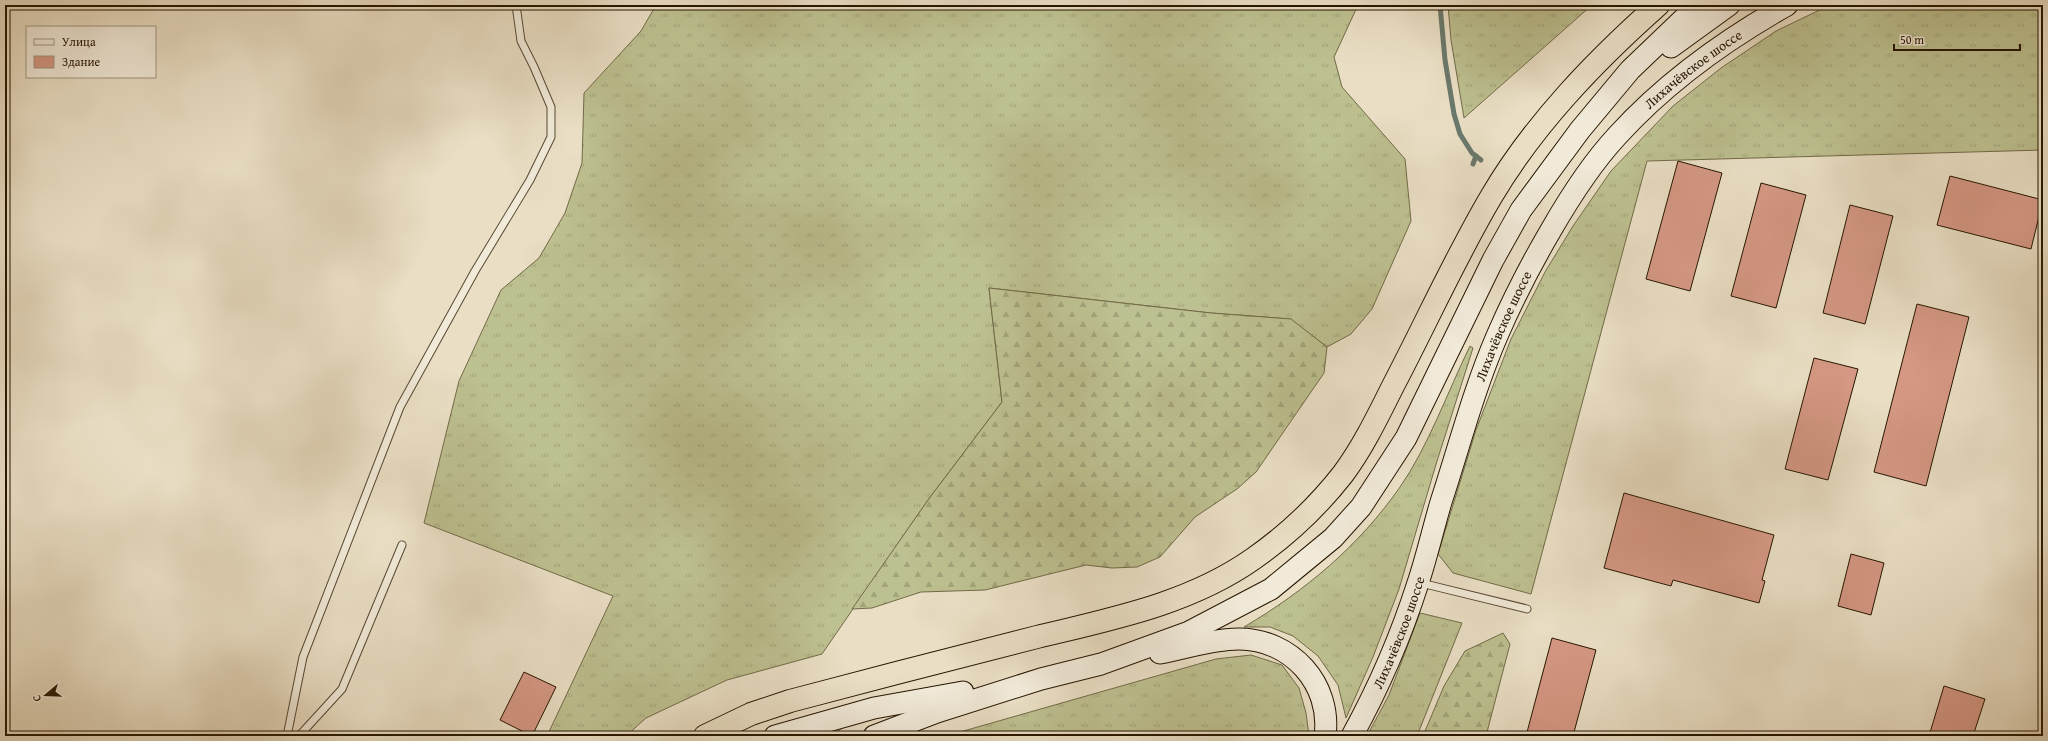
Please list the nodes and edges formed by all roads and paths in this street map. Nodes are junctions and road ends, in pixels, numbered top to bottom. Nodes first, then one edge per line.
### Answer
1 (516, 5) edge
2 (1658, 5) edge
3 (1698, 5) edge
4 (1729, 5) edge
5 (1787, 5) edge
6 (1602, 105) junction
7 (402, 545) dead end
8 (1418, 582) junction
9 (1527, 609) dead end
10 (1101, 664) junction
11 (1041, 679) junction
12 (287, 736) edge
13 (299, 736) edge
14 (705, 736) edge
15 (775, 736) edge
16 (874, 736) edge
17 (1325, 736) edge
18 (1352, 736) edge

1 - 12 lane
2 - 14 highway
3 - 6 main road
4 - 6 main road
5 - 8 main road, Лихачёвское шоссе
6 - 10 main road
7 - 13 lane
8 - 9 lane
8 - 18 main road, Лихачёвское шоссе
10 - 11 main road
10 - 17 main road
11 - 15 main road
11 - 16 main road

